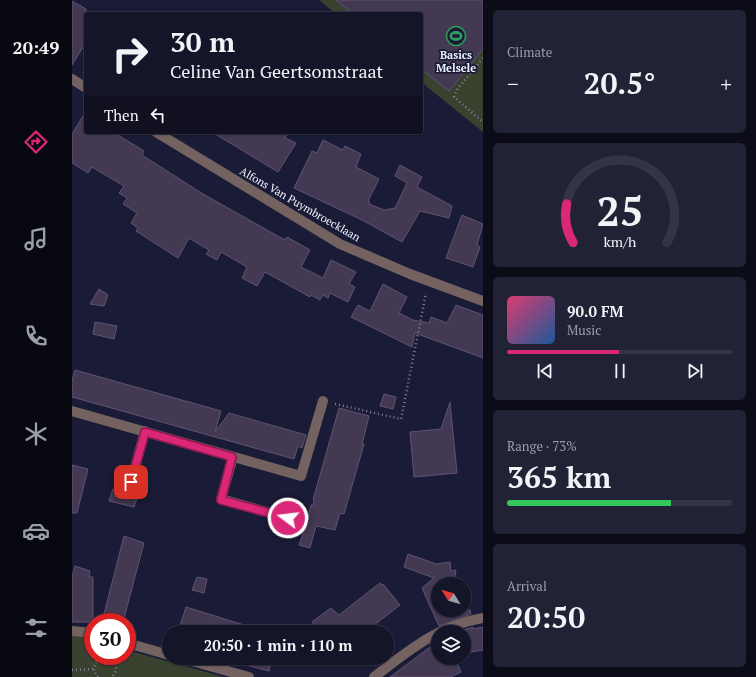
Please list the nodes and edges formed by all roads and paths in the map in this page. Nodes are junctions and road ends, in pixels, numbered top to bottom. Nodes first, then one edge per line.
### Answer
1 (483, 58) edge
2 (72, 79) edge
3 (84, 87) edge
4 (483, 122) edge
5 (159, 134) edge
6 (428, 281) junction
7 (483, 301) edge
8 (323, 401) joint
9 (72, 411) edge
10 (145, 432) junction
11 (232, 457) junction
12 (131, 482) dead end
13 (301, 522) dead end
14 (483, 618) edge
15 (72, 631) edge
16 (84, 632) edge
17 (136, 646) edge
18 (162, 653) edge
19 (95, 665) edge
20 (116, 665) edge
21 (206, 665) edge
22 (94, 669) junction
23 (72, 670) edge
24 (98, 677) edge
25 (112, 677) edge
26 (249, 677) edge
27 (374, 677) edge

1 - 4 path
2 - 3 street
5 - 6 street, Alfons Van Puymbroecklaan
6 - 7 street, Alfons Van Puymbroecklaan
6 - 8 path
8 - 11 street
9 - 10 street
10 - 11 street
10 - 12 street
11 - 13 street
14 - 27 street
15 - 16 street
17 - 18 street
19 - 22 path
20 - 25 path
21 - 26 street
22 - 23 path
22 - 24 path

